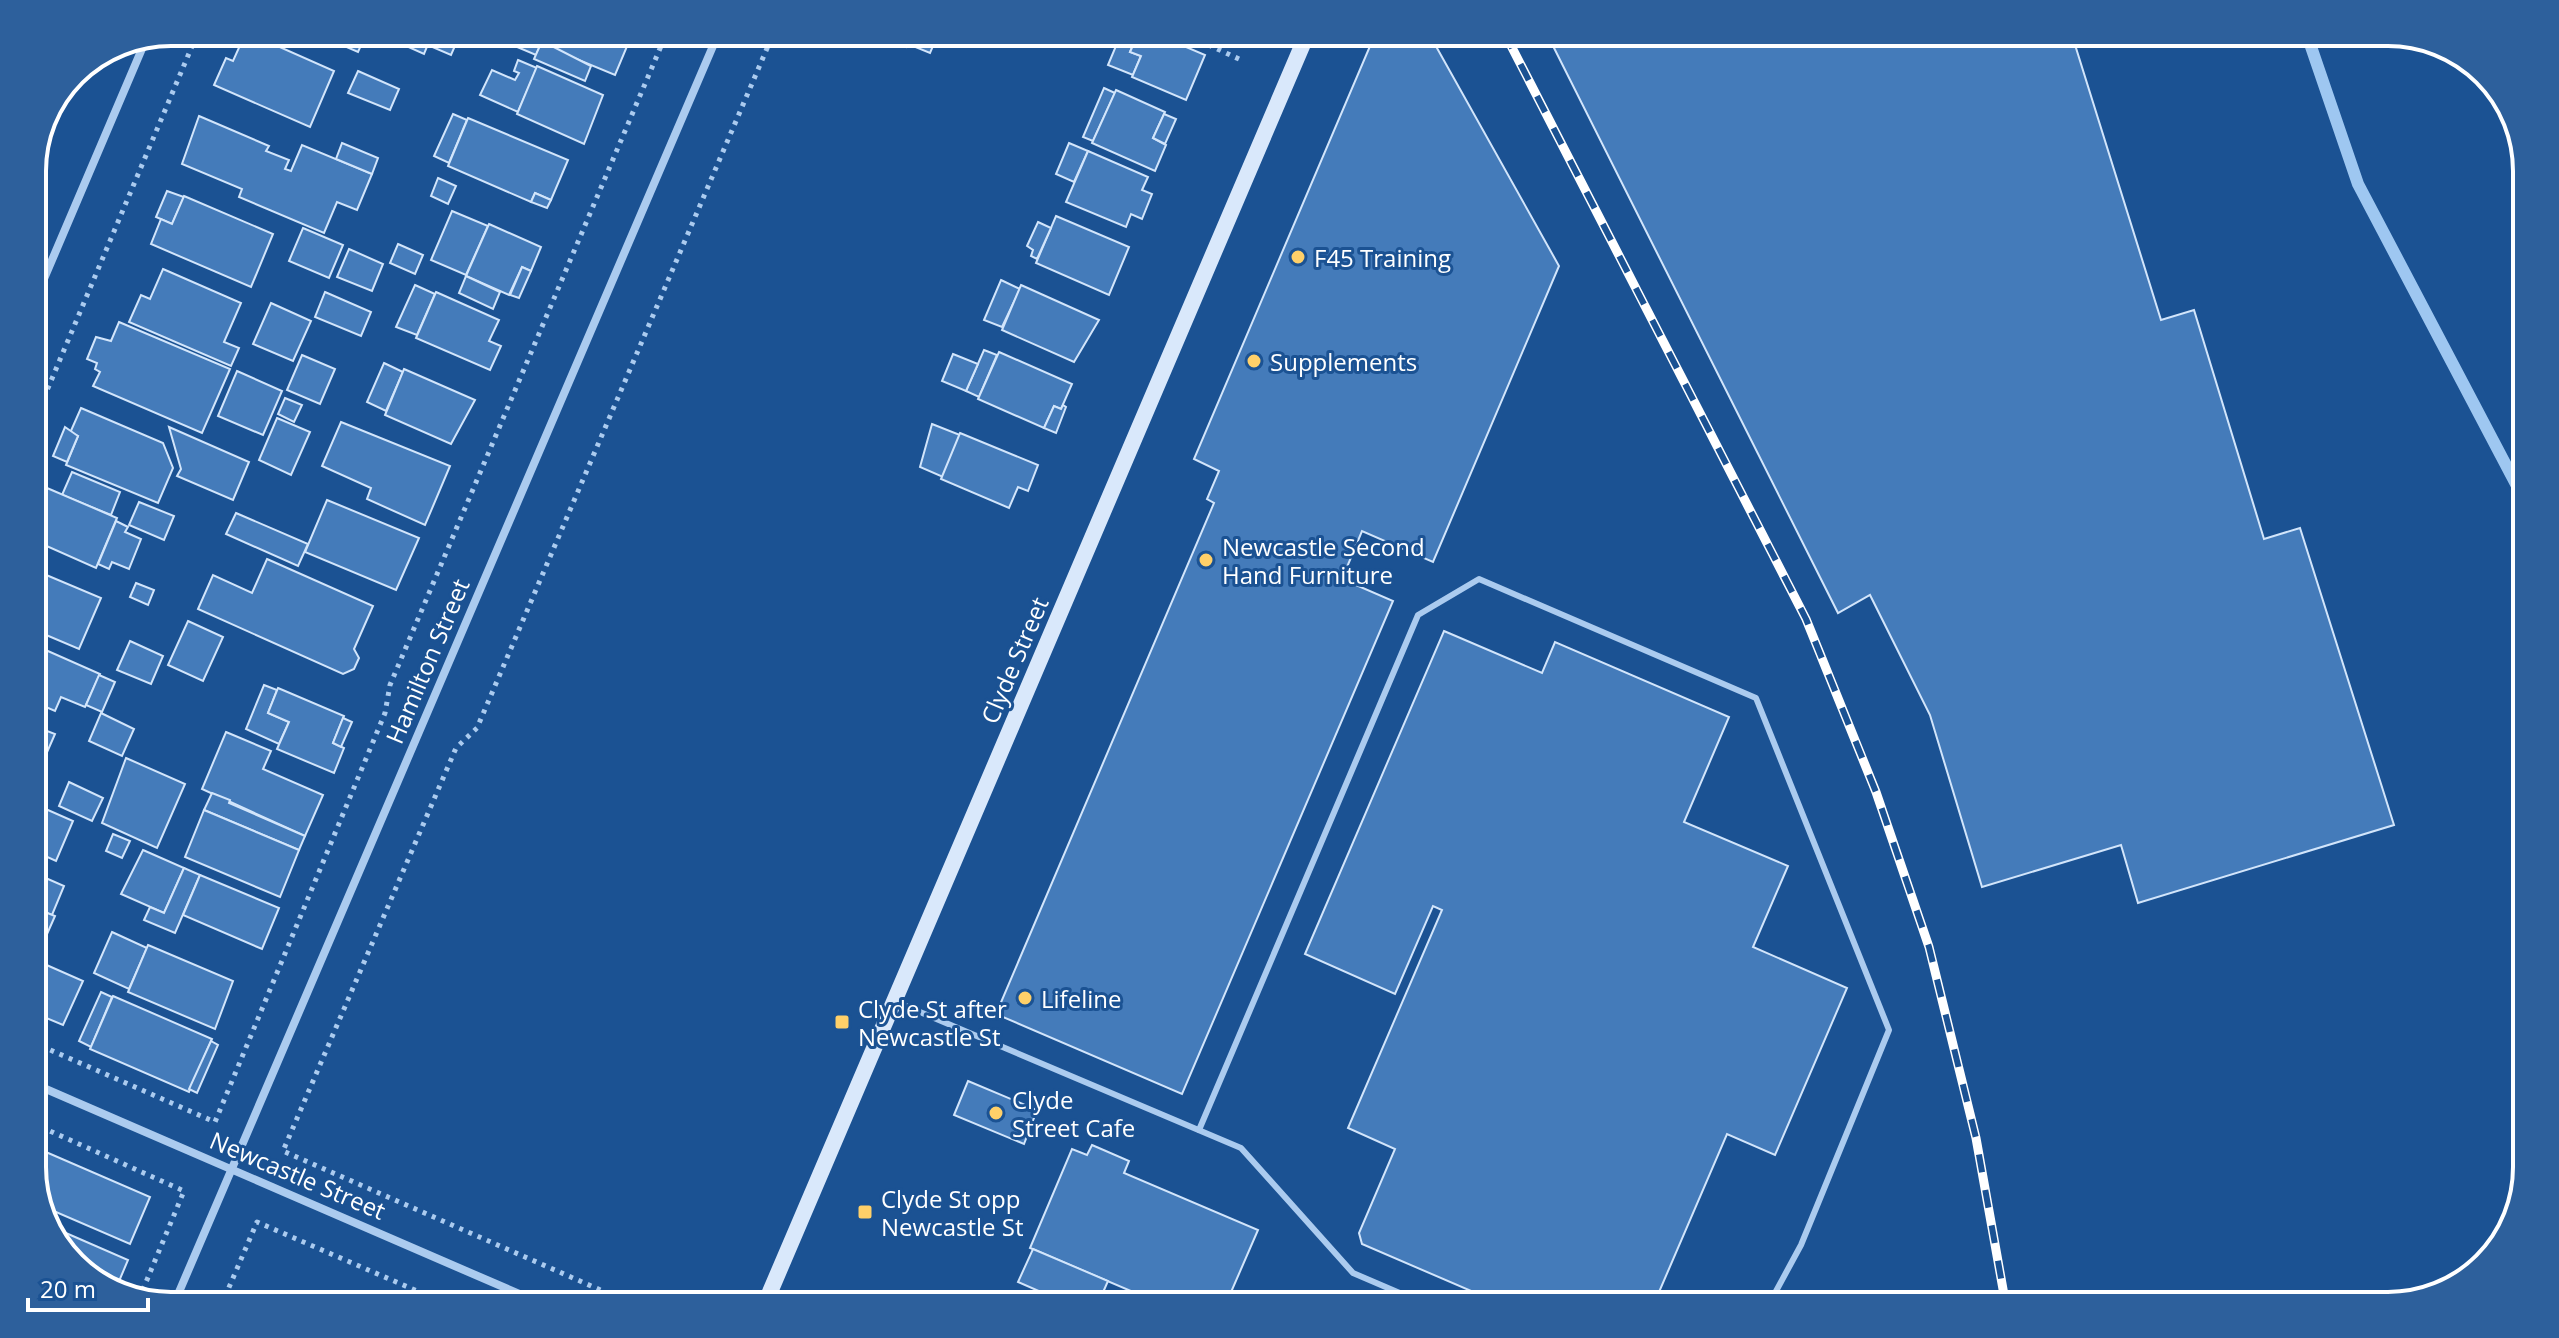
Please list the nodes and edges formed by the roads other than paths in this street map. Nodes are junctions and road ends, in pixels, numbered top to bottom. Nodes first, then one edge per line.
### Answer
1 (713, 46) edge
2 (1302, 46) edge
3 (142, 49) edge
4 (46, 274) edge
5 (894, 1001) junction
6 (46, 1089) edge
7 (1199, 1130) junction
8 (231, 1167) junction
9 (179, 1292) edge
10 (515, 1292) edge
11 (770, 1292) edge
12 (1397, 1292) edge
13 (1776, 1292) edge

1 - 8 street, Hamilton Street
2 - 5 street, Clyde Street
3 - 4 street
5 - 7 lane
5 - 11 street, Clyde Street
6 - 8 street, Newcastle Street
7 - 12 lane
7 - 13 lane
8 - 9 street, Hamilton Street
8 - 10 street, Newcastle Street

